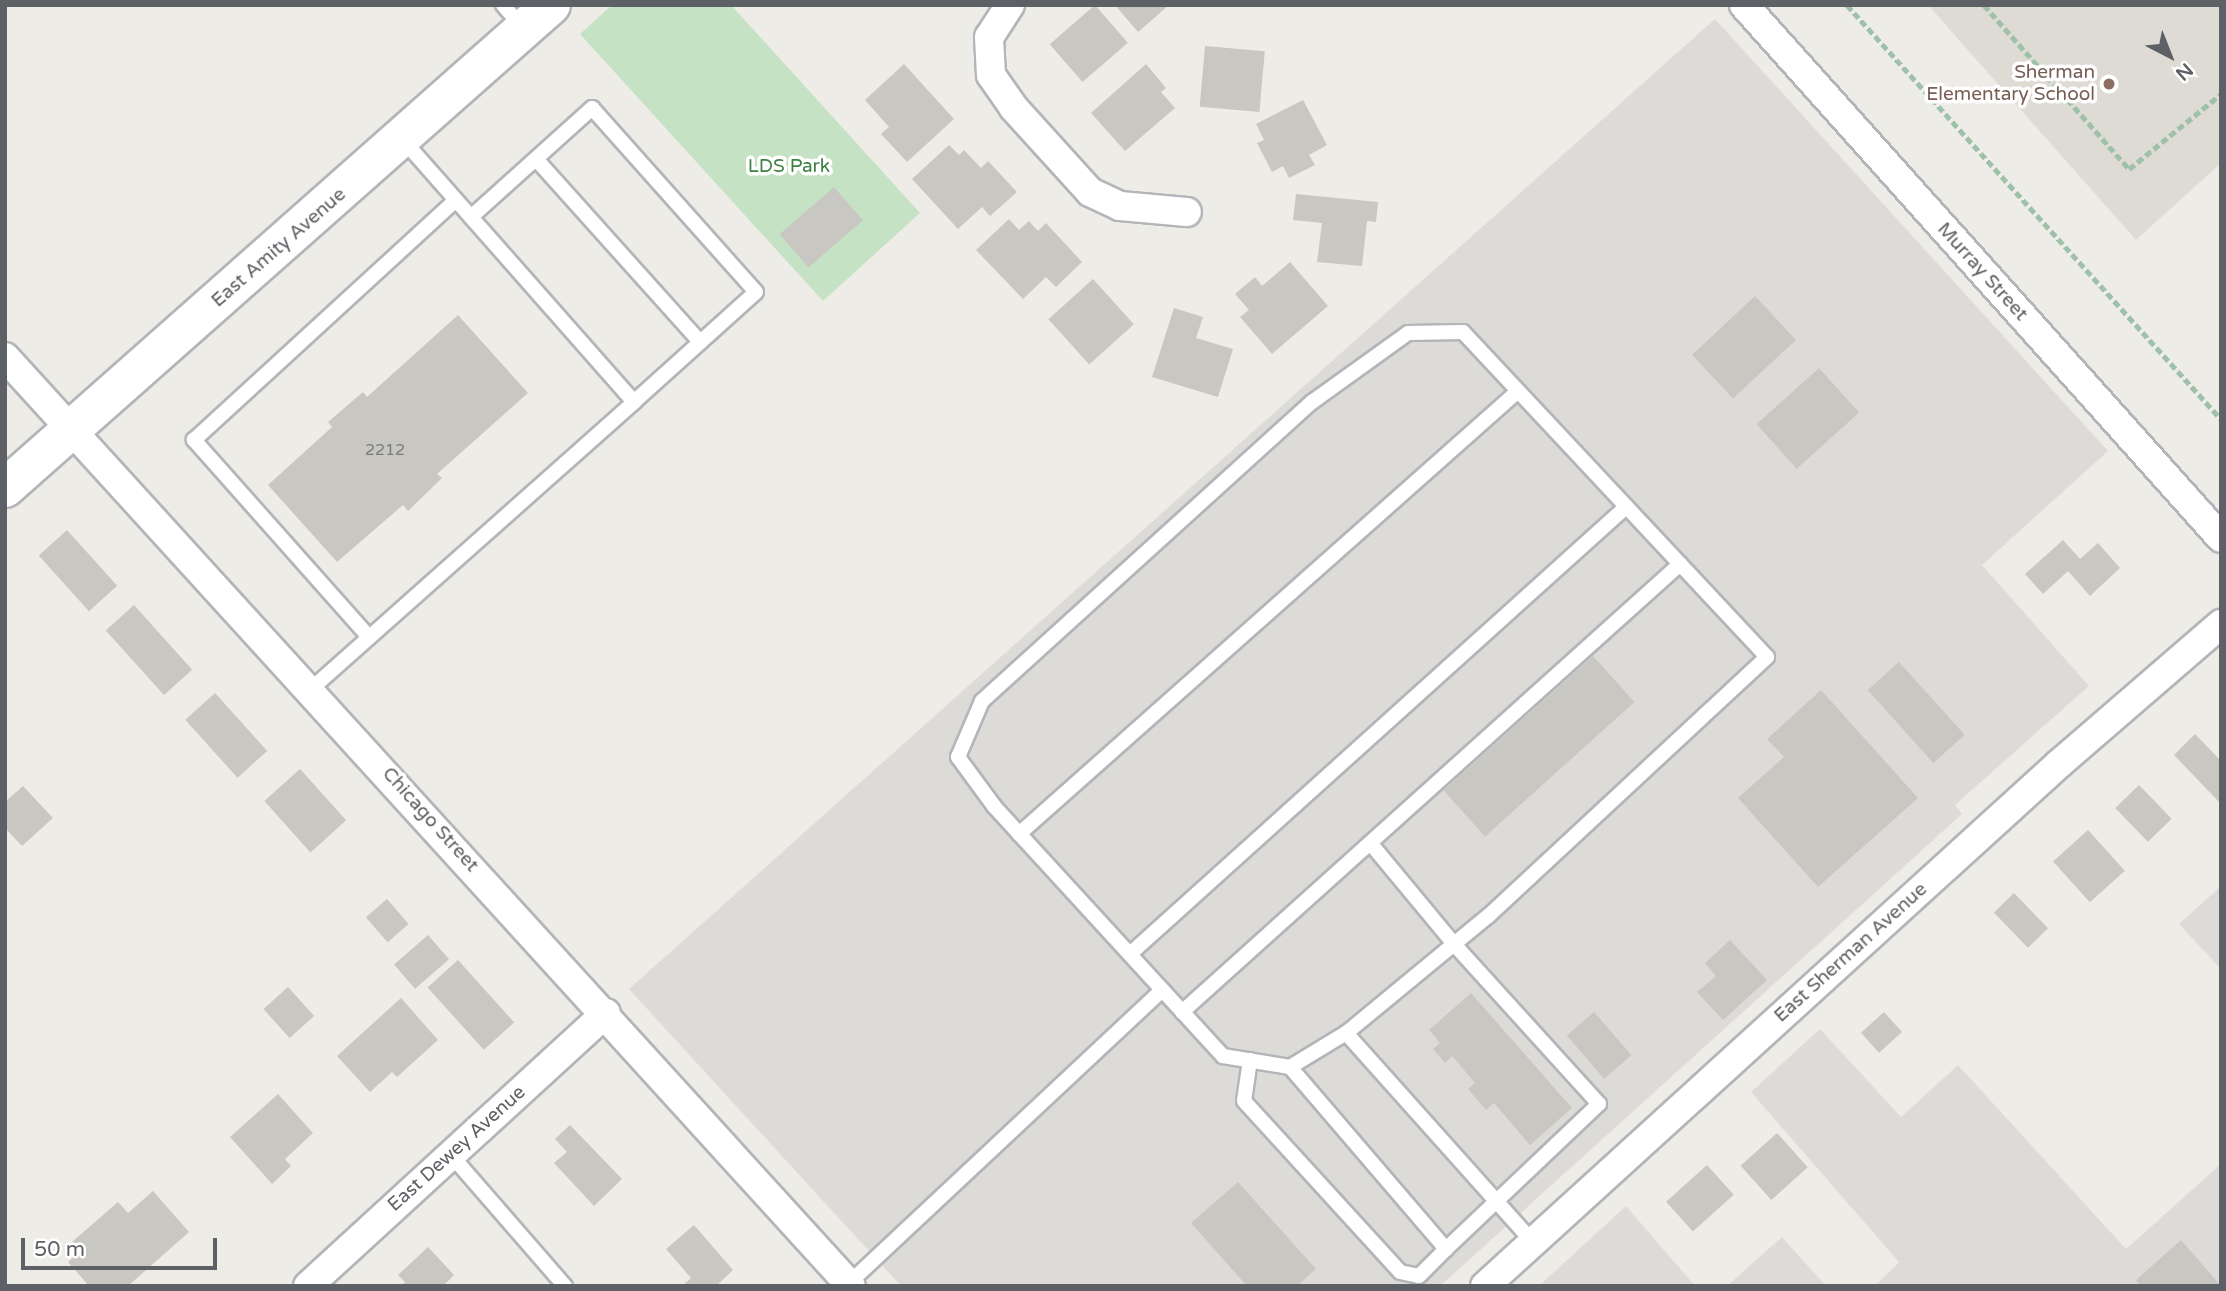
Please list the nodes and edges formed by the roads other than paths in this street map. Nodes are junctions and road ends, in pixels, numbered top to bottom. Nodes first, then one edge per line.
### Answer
1 (1010, 5) edge
2 (1744, 5) edge
3 (527, 13) edge
4 (402, 140) junction
5 (536, 159) junction
6 (456, 200) junction
7 (1187, 212) dead end
8 (471, 217) junction
9 (700, 342) junction
10 (5, 358) edge
11 (1518, 391) junction
12 (634, 402) junction
13 (73, 428) junction
14 (5, 488) edge
15 (1626, 507) junction
16 (2221, 538) edge
17 (1680, 564) junction
18 (2221, 625) edge
19 (369, 637) junction
20 (311, 689) junction
21 (1019, 834) junction
22 (1370, 843) junction
23 (1454, 944) junction
24 (1130, 954) junction
25 (1162, 990) junction
26 (1182, 1012) junction
27 (606, 1013) junction
28 (1346, 1033) junction
29 (1250, 1060) junction
30 (1290, 1067) junction
31 (451, 1155) junction
32 (1498, 1203) junction
33 (1533, 1242) junction
34 (1447, 1250) junction
35 (850, 1284) edge
36 (308, 1286) edge
37 (565, 1286) edge
38 (1485, 1286) edge

1 - 7 street
2 - 16 street, Murray Street
3 - 4 main road, East Amity Avenue
4 - 6 lane
4 - 13 main road, East Amity Avenue
5 - 8 lane
5 - 9 lane
5 - 9 lane
6 - 8 lane
6 - 19 lane
8 - 12 lane
9 - 12 lane
10 - 13 street, Chicago Street
11 - 15 lane
11 - 21 lane
11 - 21 lane
12 - 19 lane
13 - 14 main road, East Amity Avenue
13 - 20 street, Chicago Street
15 - 17 lane
15 - 24 lane
17 - 22 lane
17 - 23 lane
18 - 33 street, East Sherman Avenue
19 - 20 lane
20 - 27 street, Chicago Street
21 - 24 lane
22 - 23 lane
22 - 26 lane
23 - 28 lane
23 - 32 lane
24 - 25 lane
25 - 26 lane
25 - 35 lane
26 - 29 lane
27 - 31 street, East Dewey Avenue
27 - 35 street, Chicago Street
28 - 30 lane
28 - 32 lane
29 - 30 lane
29 - 34 lane
30 - 34 lane
31 - 36 street, East Dewey Avenue
31 - 37 lane
32 - 33 lane
32 - 34 lane
33 - 38 street, East Sherman Avenue

